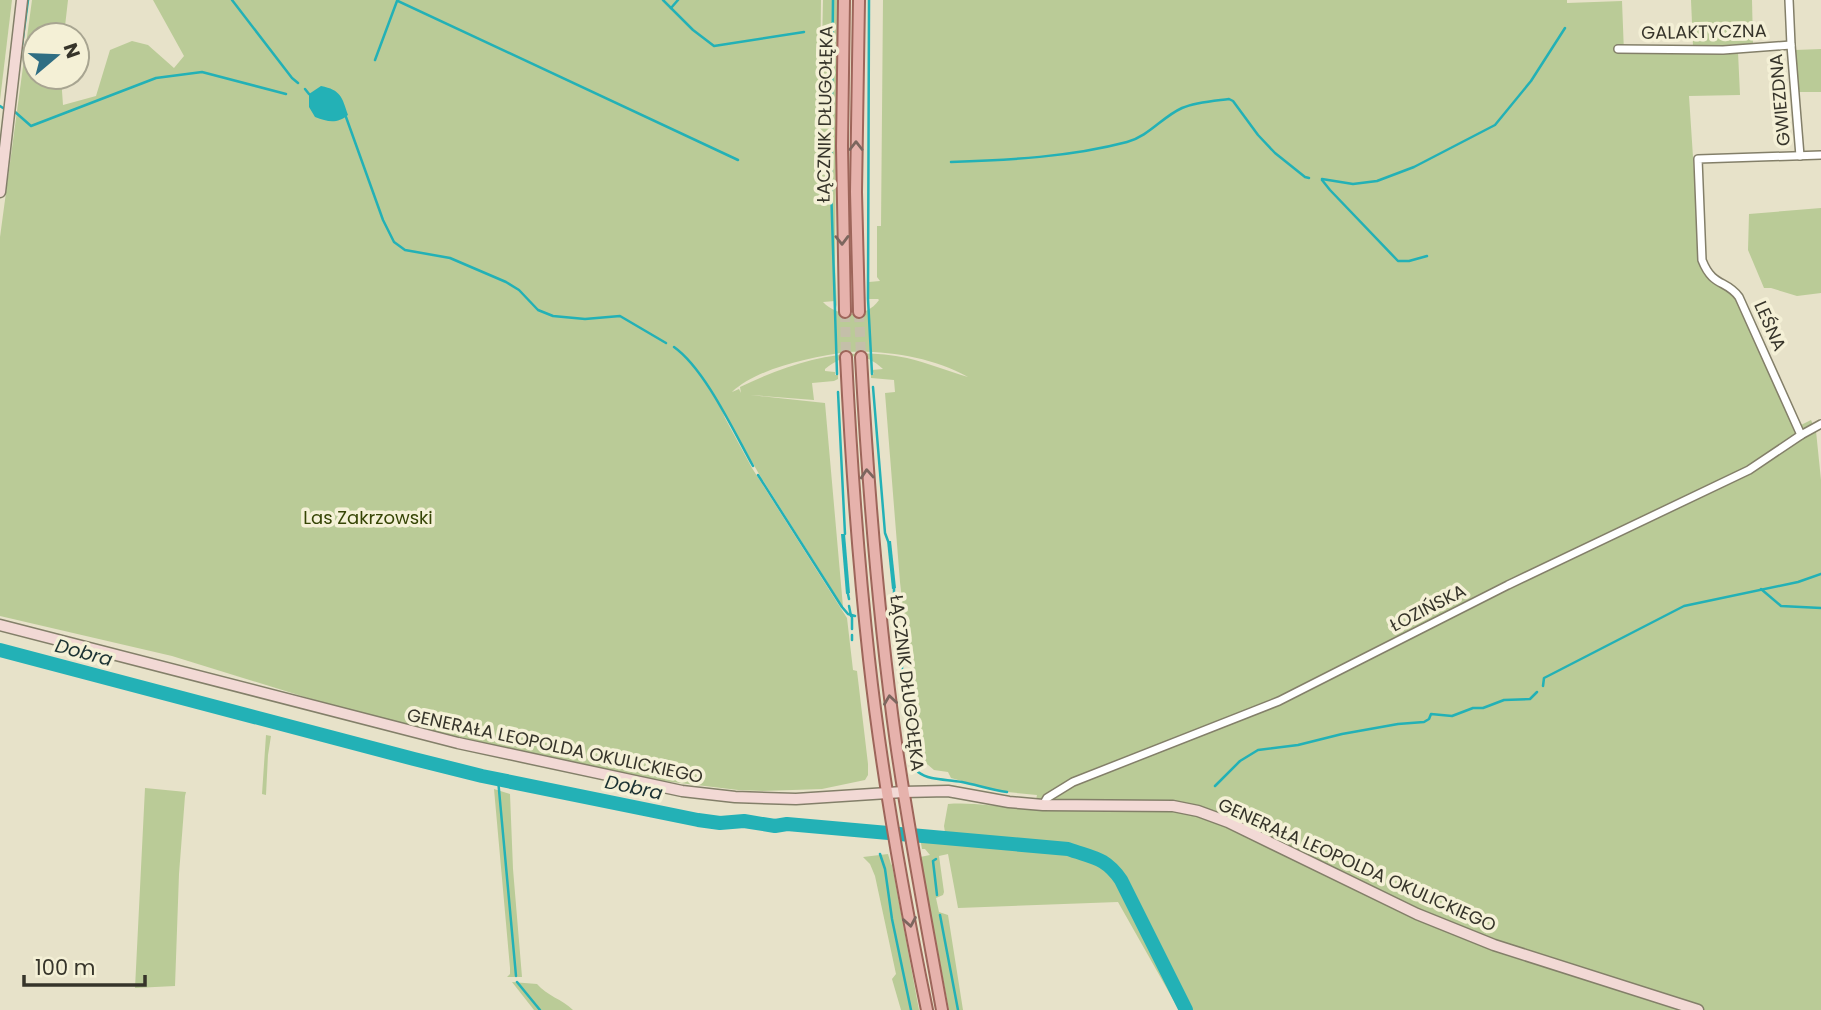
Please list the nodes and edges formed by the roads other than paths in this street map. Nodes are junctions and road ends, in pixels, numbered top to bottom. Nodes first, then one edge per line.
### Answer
1 (22, 0) edge
2 (844, 0) edge
3 (859, 0) edge
4 (1789, 0) edge
5 (1791, 45) junction
6 (1618, 50) dead end
7 (1821, 155) edge
8 (1800, 156) junction
9 (0, 192) edge
10 (845, 312) tunnel mouth
11 (859, 312) tunnel mouth
12 (861, 357) tunnel mouth
13 (846, 358) tunnel mouth
14 (1821, 424) edge
15 (1801, 435) junction
16 (0, 625) edge
17 (904, 792) junction
18 (888, 793) junction
19 (1044, 804) junction
20 (927, 1010) edge
21 (942, 1010) edge
22 (1698, 1010) edge

1 - 9 street
2 -> 10 main road, ŁĄCZNIK DŁUGOŁĘKA
11 -> 3 main road, ŁĄCZNIK DŁUGOŁĘKA
4 - 5 street, GWIEZDNA
5 - 6 street, GALAKTYCZNA
5 - 8 street, GWIEZDNA
7 - 8 street
8 - 15 street, LEŚNA
17 -> 12 main road, ŁĄCZNIK DŁUGOŁĘKA
13 - 18 main road, ŁĄCZNIK DŁUGOŁĘKA
14 - 15 street, ŁOZIŃSKA
15 - 19 street, ŁOZIŃSKA
16 - 18 street, GENERAŁA LEOPOLDA OKULICKIEGO
17 - 18 street, GENERAŁA LEOPOLDA OKULICKIEGO
17 - 19 street, GENERAŁA LEOPOLDA OKULICKIEGO
17 - 21 main road, ŁĄCZNIK DŁUGOŁĘKA
18 -> 20 main road, ŁĄCZNIK DŁUGOŁĘKA
19 - 22 street, GENERAŁA LEOPOLDA OKULICKIEGO

